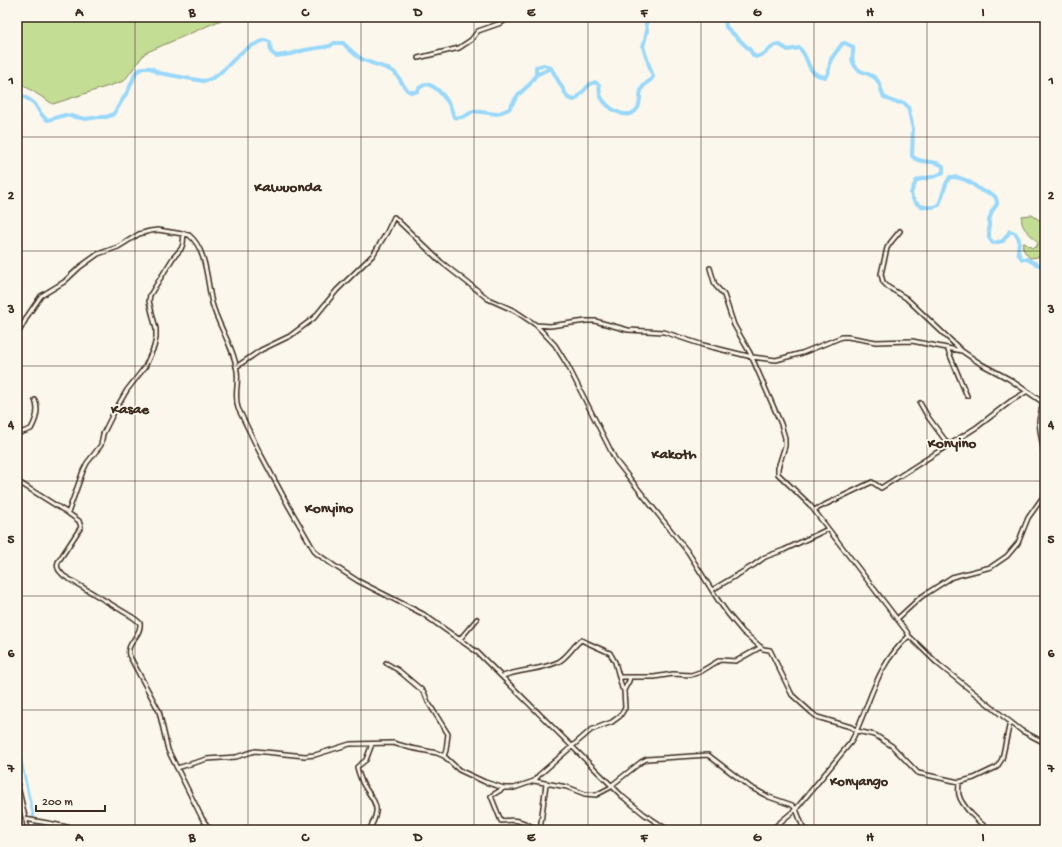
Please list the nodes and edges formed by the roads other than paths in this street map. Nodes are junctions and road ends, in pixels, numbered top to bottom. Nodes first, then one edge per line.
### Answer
1 (511, 17) edge
2 (418, 58) dead end
3 (900, 231) dead end
4 (184, 233) junction
5 (710, 268) dead end
6 (536, 325) junction
7 (17, 334) edge
8 (947, 348) junction
9 (962, 351) junction
10 (752, 357) junction
11 (236, 367) junction
12 (1026, 392) dead end
13 (967, 396) dead end
14 (35, 400) dead end
15 (1044, 401) edge
16 (920, 403) dead end
17 (17, 434) edge
18 (948, 444) junction
19 (1045, 460) edge
20 (17, 481) edge
21 (1045, 494) edge
22 (814, 510) junction
23 (68, 513) junction
24 (828, 529) junction
25 (712, 590) junction
26 (477, 619) dead end
27 (897, 619) junction
28 (908, 636) junction
29 (460, 639) junction
30 (761, 647) junction
31 (386, 664) dead end
32 (503, 676) junction
33 (620, 677) junction
34 (630, 677) junction
35 (624, 690) junction
36 (1010, 722) junction
37 (857, 731) junction
38 (1045, 743) edge
39 (372, 744) junction
40 (572, 746) junction
41 (444, 756) junction
42 (177, 768) junction
43 (534, 781) junction
44 (17, 782) edge
45 (959, 782) junction
46 (546, 784) junction
47 (612, 785) junction
48 (504, 788) junction
49 (796, 810) junction
50 (25, 819) junction
51 (28, 830) edge
52 (80, 830) edge
53 (210, 830) edge
54 (369, 830) edge
55 (540, 830) edge
56 (668, 830) edge
57 (772, 830) edge
58 (804, 830) edge
59 (989, 830) edge

1 - 2 street
3 - 9 street
4 - 7 street
4 - 11 street
4 - 23 street
5 - 10 street
6 - 10 street
6 - 11 street
6 - 25 street
8 - 9 street
8 - 10 street
8 - 13 street
9 - 15 street
10 - 22 street
11 - 29 street
12 - 18 street
14 - 17 street
15 - 19 street
16 - 18 street
18 - 22 street
20 - 23 street
21 - 27 street
22 - 24 street
23 - 42 street
24 - 25 street
24 - 27 street
25 - 30 street
26 - 29 street
27 - 28 street
28 - 36 street
28 - 37 street
29 - 32 street
30 - 34 street
30 - 37 street
31 - 41 street
32 - 33 street
32 - 40 street
33 - 34 street
33 - 35 street
34 - 35 street
35 - 40 street
36 - 38 street
36 - 45 street
37 - 45 street
37 - 49 street
39 - 41 street
39 - 42 street
39 - 54 street
40 - 43 street
40 - 47 street
41 - 48 street
42 - 53 street
43 - 46 street
43 - 48 street
44 - 50 street
45 - 59 street
46 - 47 street
46 - 55 street
47 - 49 street
47 - 56 street
48 - 55 street
49 - 57 street
49 - 58 street
50 - 51 street
50 - 52 street

